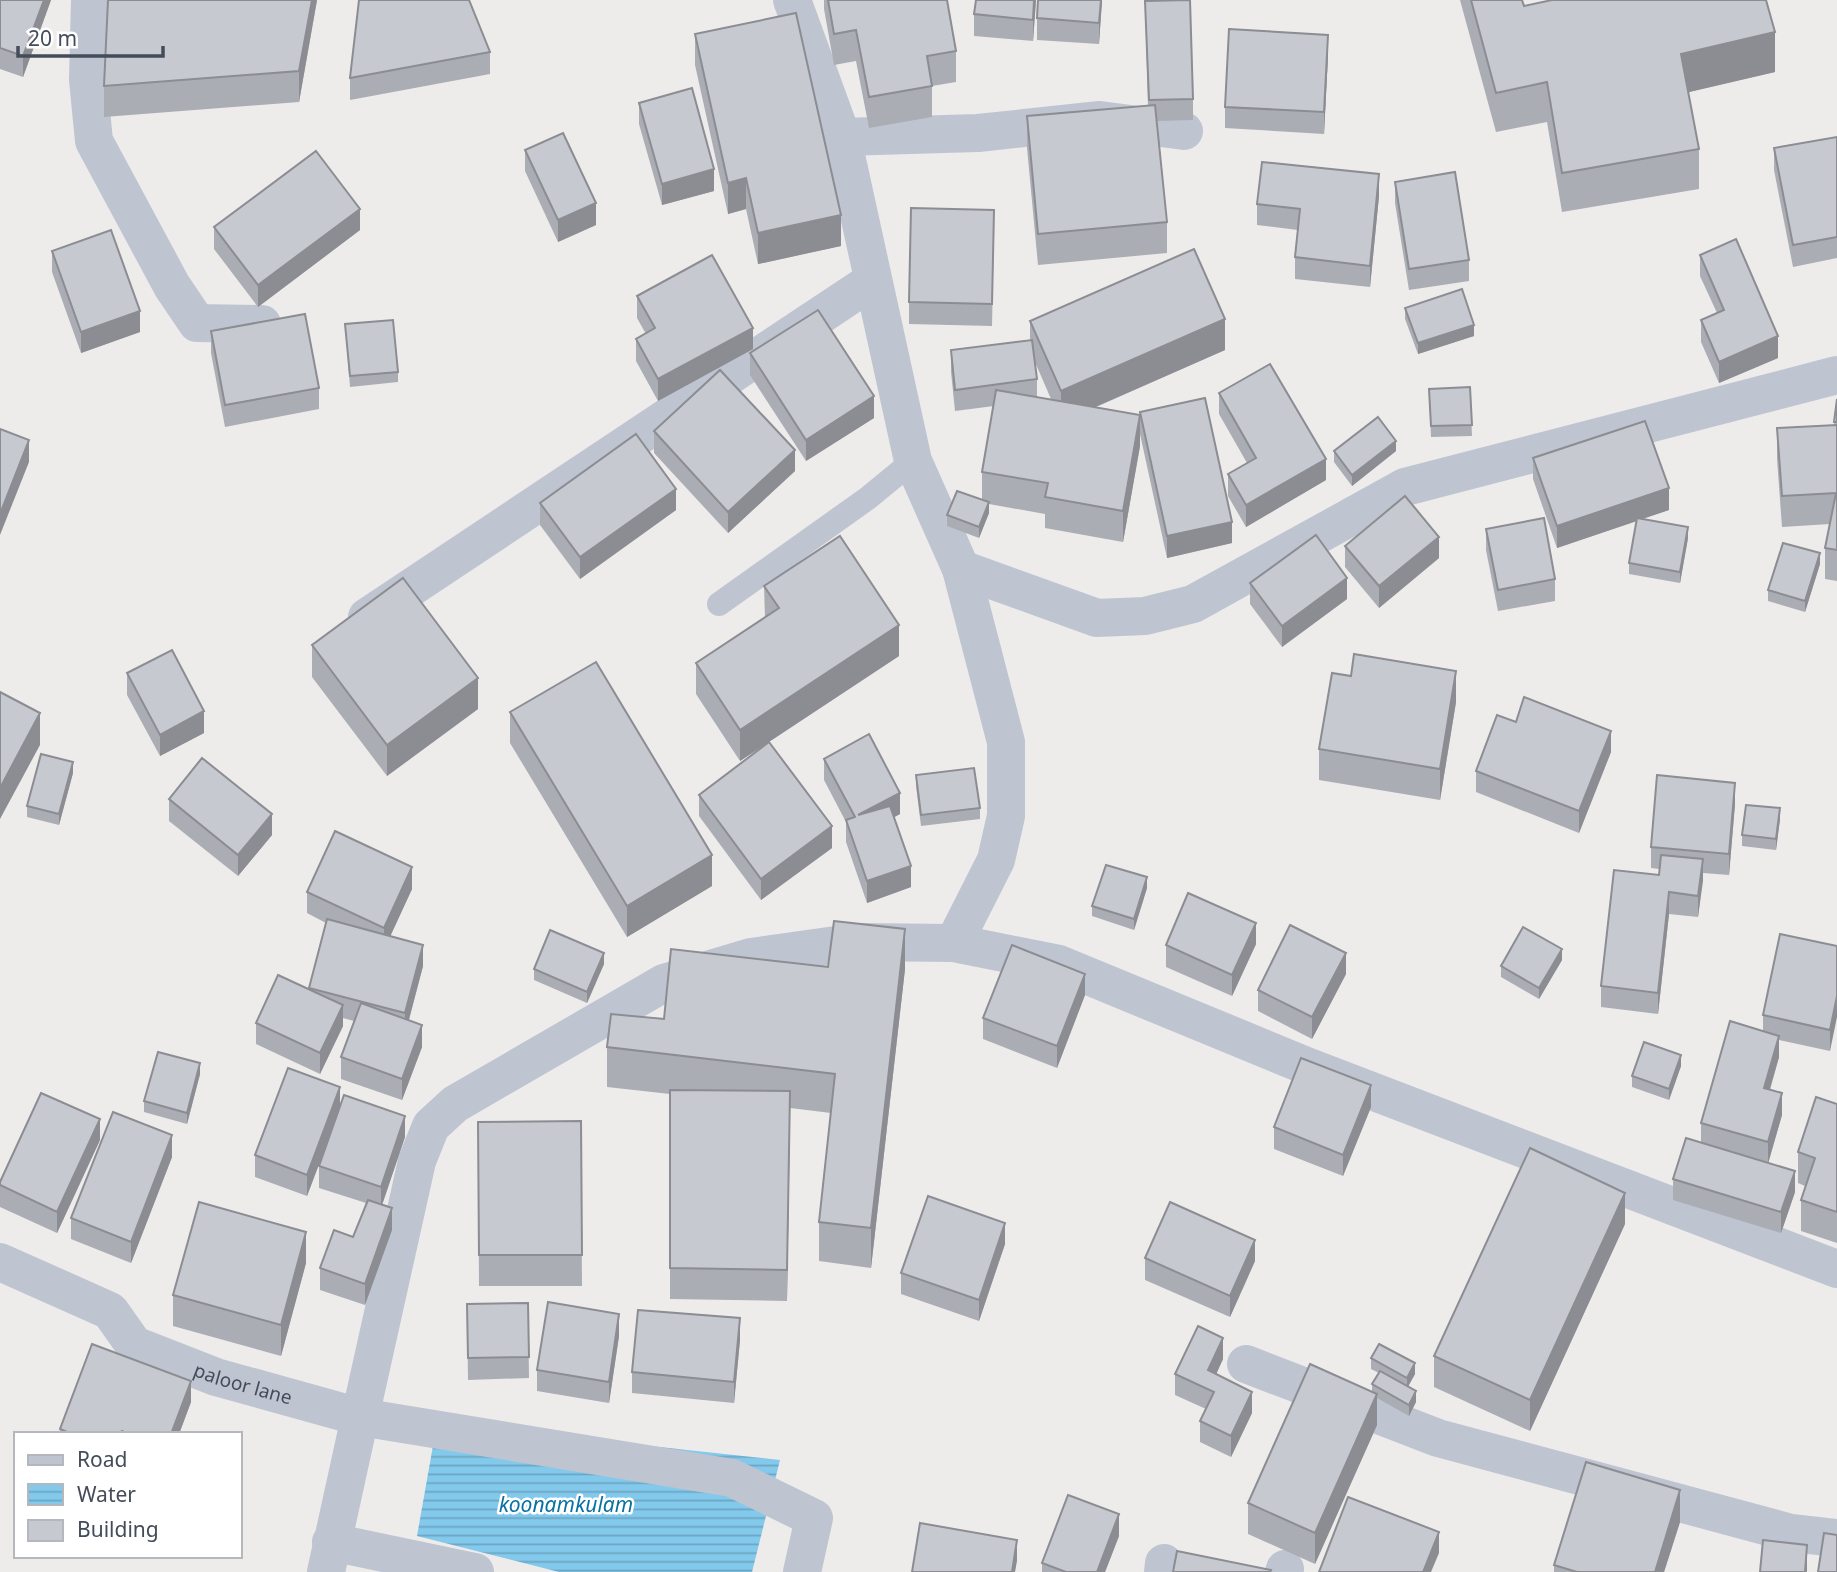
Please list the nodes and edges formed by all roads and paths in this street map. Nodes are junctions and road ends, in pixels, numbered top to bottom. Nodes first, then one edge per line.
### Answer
1 (90, 0) edge
2 (792, 0) edge
3 (1184, 131) dead end
4 (842, 137) junction
5 (872, 281) junction
6 (262, 324) edge
7 (1837, 375) edge
8 (913, 461) junction
9 (961, 569) junction
10 (719, 604) dead end
11 (341, 634) edge
12 (954, 943) junction
13 (0, 1262) edge
14 (1837, 1269) edge
15 (1246, 1364) dead end
16 (360, 1417) junction
17 (1837, 1538) edge
18 (329, 1557) edge
19 (475, 1572) edge
20 (802, 1572) edge

1 - 6 street
2 - 4 street
3 - 4 street
4 - 5 street
5 - 8 street
5 - 11 street
7 - 9 street
8 - 9 street
8 - 10 lane
9 - 12 street
12 - 14 street
12 - 16 street
13 - 16 street, paloor lane
15 - 17 street
16 - 18 street
16 - 20 street, paloor lane
18 - 19 street

